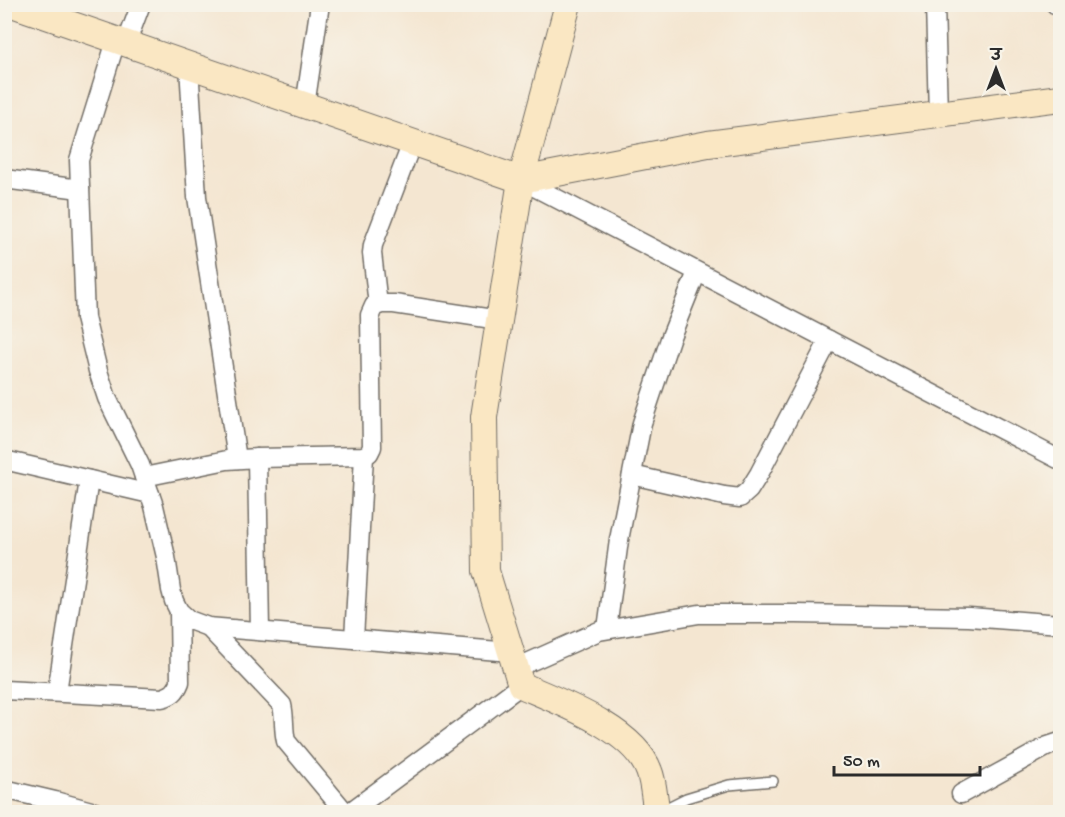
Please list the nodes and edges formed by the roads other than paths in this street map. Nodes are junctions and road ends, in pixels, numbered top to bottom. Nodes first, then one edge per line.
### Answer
1 (12, 4) edge
2 (141, 4) edge
3 (320, 4) edge
4 (568, 4) edge
5 (935, 4) edge
6 (1055, 4) edge
7 (1060, 5) edge
8 (121, 42) junction
9 (189, 66) junction
10 (1060, 98) edge
11 (305, 106) junction
12 (938, 114) junction
13 (412, 143) junction
14 (4, 179) edge
15 (521, 180) junction
16 (80, 189) junction
17 (697, 272) junction
18 (378, 305) junction
19 (499, 320) junction
20 (829, 340) junction
21 (364, 456) junction
22 (257, 458) junction
23 (237, 459) junction
24 (4, 460) edge
25 (1060, 460) edge
26 (632, 476) junction
27 (89, 480) junction
28 (147, 485) junction
29 (179, 611) junction
30 (1060, 624) edge
31 (208, 627) junction
32 (607, 629) junction
33 (260, 631) junction
34 (354, 639) junction
35 (516, 668) junction
36 (4, 690) edge
37 (57, 692) junction
38 (1060, 742) edge
39 (773, 781) dead end
40 (4, 789) edge
41 (961, 794) dead end
42 (96, 813) edge
43 (345, 813) edge
44 (350, 813) edge
45 (657, 813) edge

1 - 8 main road
2 - 8 street
3 - 11 street
4 - 15 main road
5 - 12 street
6 - 7 street
8 - 9 main road
8 - 16 street
9 - 11 main road
9 - 23 street
10 - 12 main road
11 - 13 main road
12 - 15 main road
13 - 15 main road
13 - 18 street
14 - 16 street
15 - 17 street
15 - 19 main road
16 - 28 street
17 - 20 street
17 - 26 street
18 - 19 street
18 - 21 street
19 - 35 main road
20 - 25 street
20 - 26 street
21 - 22 street
21 - 34 street
22 - 23 street
22 - 33 street
23 - 28 street
24 - 27 street
26 - 32 street
27 - 28 street
27 - 37 street
28 - 29 street
29 - 31 street
29 - 37 street
30 - 32 street
31 - 33 street
31 - 43 street
32 - 35 street
33 - 34 street
34 - 35 street
35 - 44 street
35 - 45 main road
36 - 37 street
38 - 41 street
39 - 45 lane
40 - 42 street

